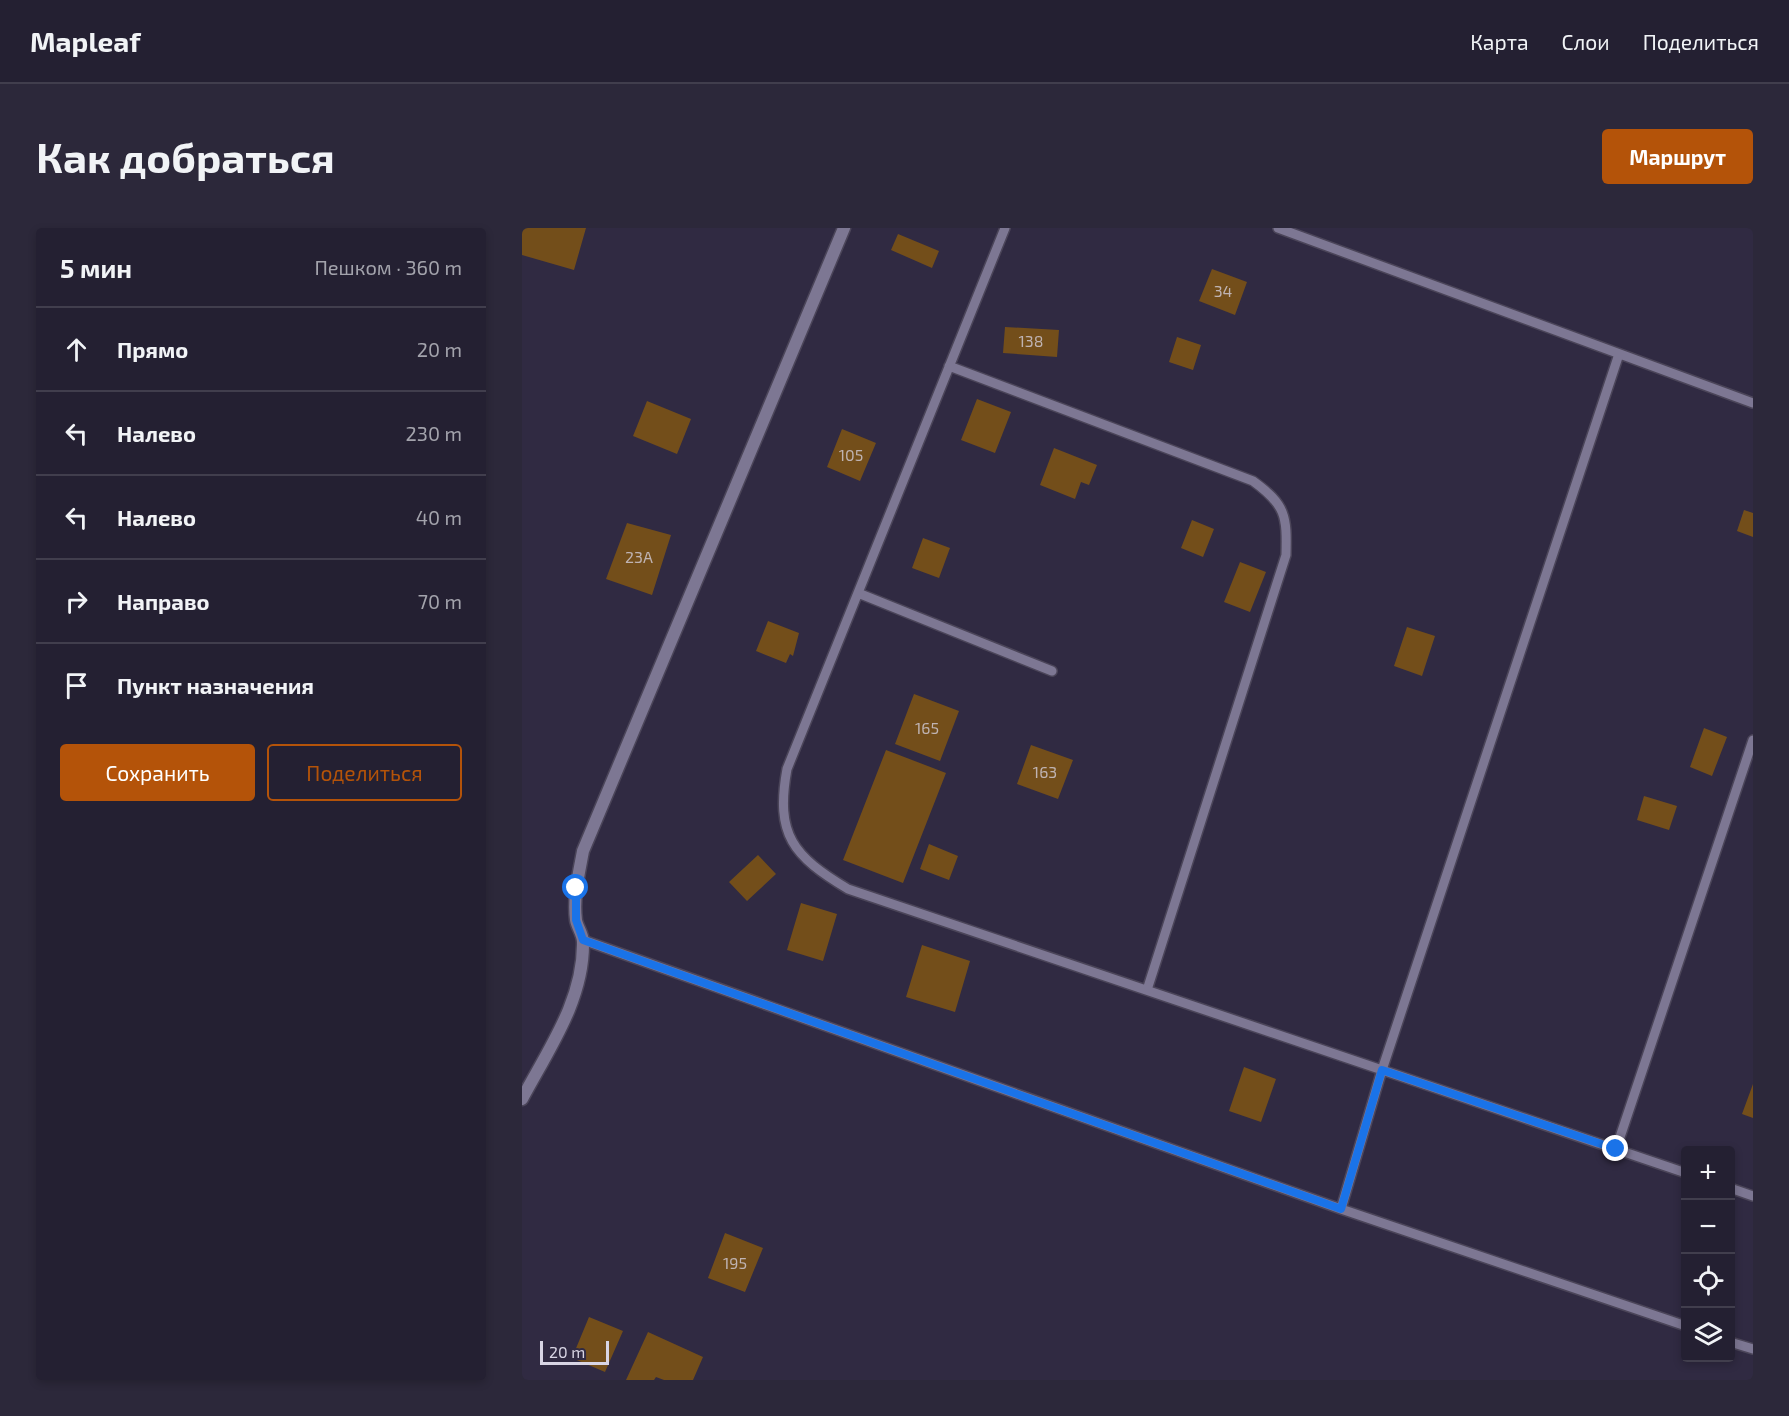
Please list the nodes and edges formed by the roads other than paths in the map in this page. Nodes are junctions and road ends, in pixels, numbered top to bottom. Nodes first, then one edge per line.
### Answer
1 (844, 228) edge
2 (1005, 228) edge
3 (1278, 228) edge
4 (1619, 354) junction
5 (949, 366) junction
6 (1753, 403) edge
7 (858, 593) junction
8 (1052, 671) dead end
9 (1753, 740) edge
10 (583, 940) junction
11 (1147, 990) junction
12 (1382, 1070) junction
13 (522, 1099) edge
14 (1616, 1149) junction
15 (1681, 1171) edge
16 (1735, 1189) edge
17 (1753, 1196) edge
18 (1341, 1209) junction
19 (1681, 1324) edge
20 (1735, 1343) edge
21 (1753, 1350) edge

1 - 10 street
2 - 5 lane
3 - 4 lane
4 - 6 lane
4 - 12 lane
5 - 7 lane
5 - 11 lane
7 - 8 lane
7 - 11 lane
9 - 14 lane
10 - 13 street
10 - 18 lane
11 - 12 lane
12 - 14 lane
12 - 18 lane
14 - 15 lane
16 - 17 lane
18 - 19 lane
20 - 21 lane

